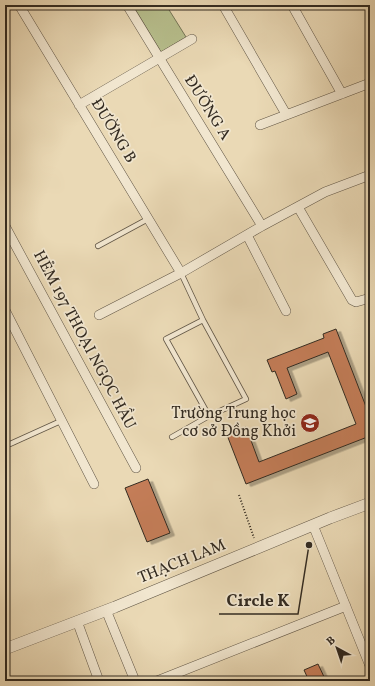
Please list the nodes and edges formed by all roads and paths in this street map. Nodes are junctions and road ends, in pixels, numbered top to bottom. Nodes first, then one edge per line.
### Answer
1 (19, 5) edge
2 (223, 5) edge
3 (292, 5) edge
4 (129, 6) edge
5 (192, 39) dead end
6 (159, 58) junction
7 (370, 83) edge
8 (342, 94) junction
9 (79, 105) junction
10 (286, 114) junction
11 (260, 125) dead end
12 (370, 175) edge
13 (298, 207) junction
14 (148, 220) junction
15 (5, 226) edge
16 (262, 226) junction
17 (247, 235) junction
18 (98, 246) dead end
19 (181, 273) junction
20 (370, 298) edge
21 (5, 310) edge
22 (286, 311) dead end
23 (99, 315) dead end
24 (203, 320) junction
25 (210, 416) junction
26 (63, 420) junction
27 (172, 437) dead end
28 (10, 444) dead end
29 (136, 468) dead end
30 (94, 484) dead end
31 (239, 495) dead end
32 (370, 503) edge
33 (313, 525) junction
34 (258, 549) junction
35 (346, 606) junction
36 (106, 610) junction
37 (77, 621) junction
38 (5, 649) edge
39 (370, 666) edge
40 (99, 681) edge
41 (135, 681) edge
42 (157, 681) edge

1 - 9 street, ĐƯỜNG B
2 - 10 street
3 - 8 street
4 - 6 street, ĐƯỜNG A
5 - 6 street
6 - 9 street
6 - 16 street, ĐƯỜNG A
7 - 8 street
8 - 10 street
9 - 14 street, ĐƯỜNG B
10 - 11 street
12 - 13 street
13 - 16 street
13 - 20 street
14 - 18 lane
14 - 19 street, ĐƯỜNG B
15 - 29 street, HẺM 197 THOẠI NGỌC HẦU
16 - 17 street
17 - 19 street
17 - 22 street
19 - 23 street
19 - 24 lane
21 - 26 street
24 - 25 lane
24 - 25 lane
25 - 27 lane
26 - 28 lane
26 - 30 street
31 - 34 path
32 - 33 street, THẠCH LAM
33 - 34 street, THẠCH LAM
33 - 35 street
34 - 36 street, THẠCH LAM
35 - 39 street
35 - 42 street
36 - 37 street, THẠCH LAM
36 - 41 street
37 - 38 street, THẠCH LAM
37 - 40 street

